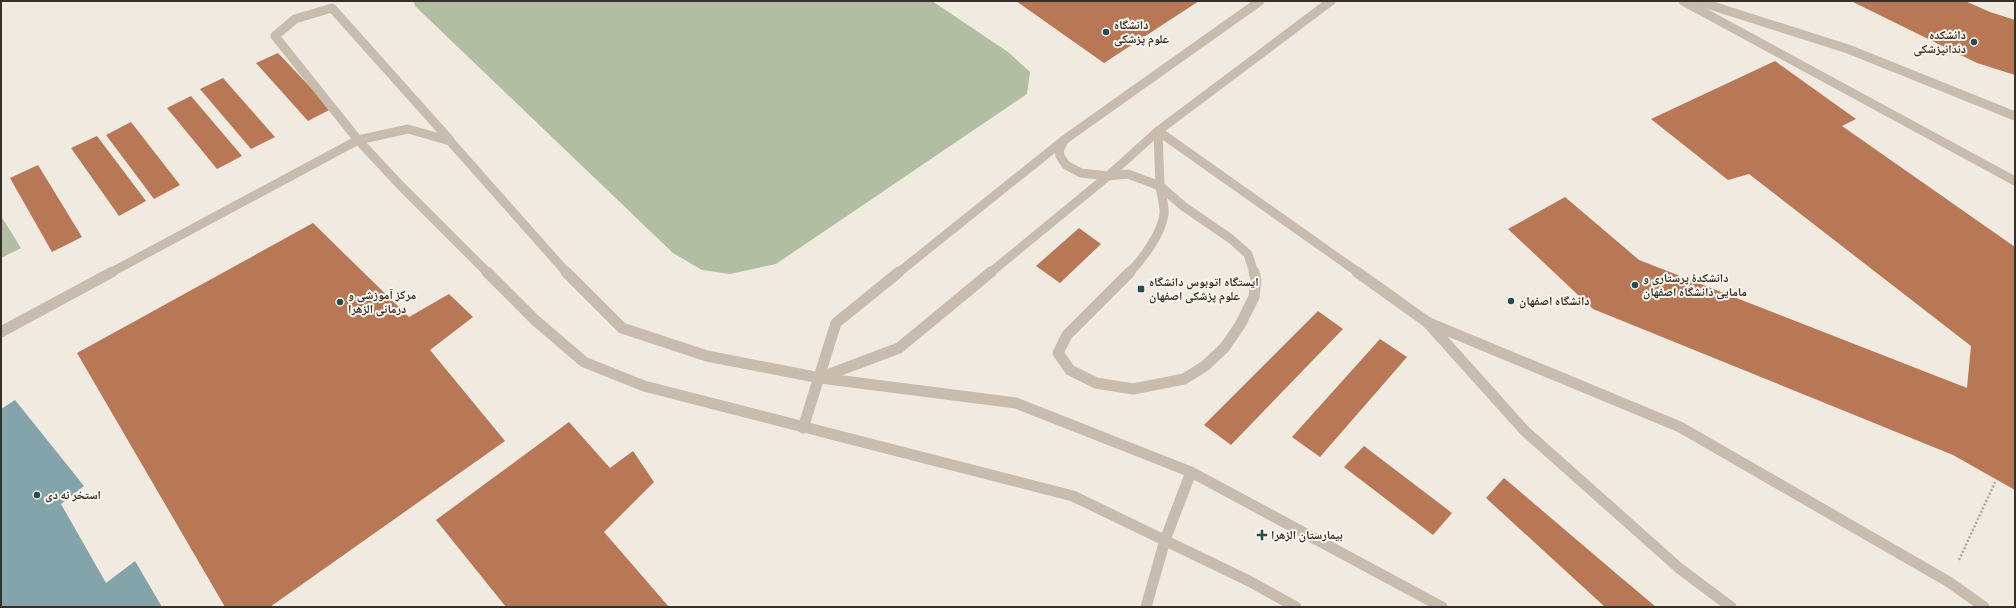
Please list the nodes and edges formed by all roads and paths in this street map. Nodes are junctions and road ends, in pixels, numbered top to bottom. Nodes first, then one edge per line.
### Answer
1 (1260, 1) edge
2 (1331, 1) edge
3 (1683, 1) edge
4 (1698, 1) edge
5 (2015, 116) edge
6 (1158, 131) junction
7 (358, 140) junction
8 (1064, 140) junction
9 (450, 141) junction
10 (1108, 176) junction
11 (2015, 181) edge
12 (1160, 186) junction
13 (1427, 322) junction
14 (1, 332) edge
15 (820, 378) junction
16 (803, 428) junction
17 (1192, 472) junction
18 (1996, 480) dead end
19 (1165, 540) junction
20 (1949, 582) junction
21 (1146, 607) edge
22 (1296, 607) edge
23 (1442, 607) edge
24 (1731, 607) edge
25 (1984, 607) edge

1 - 8 lane
2 - 6 lane
3 - 11 lane
4 - 5 lane
6 - 10 lane
6 - 12 lane
6 - 13 lane
7 - 9 lane
7 - 9 lane
7 - 14 lane
7 - 16 lane
8 - 10 lane
8 - 15 lane
9 - 15 lane
10 - 12 lane
10 - 15 lane
12 - 12 lane
13 - 20 lane
13 - 24 lane
15 - 16 lane
15 - 17 lane
16 - 19 lane
17 - 19 lane
17 - 23 lane
18 - 20 path
19 - 21 lane
19 - 22 lane
20 - 25 lane

